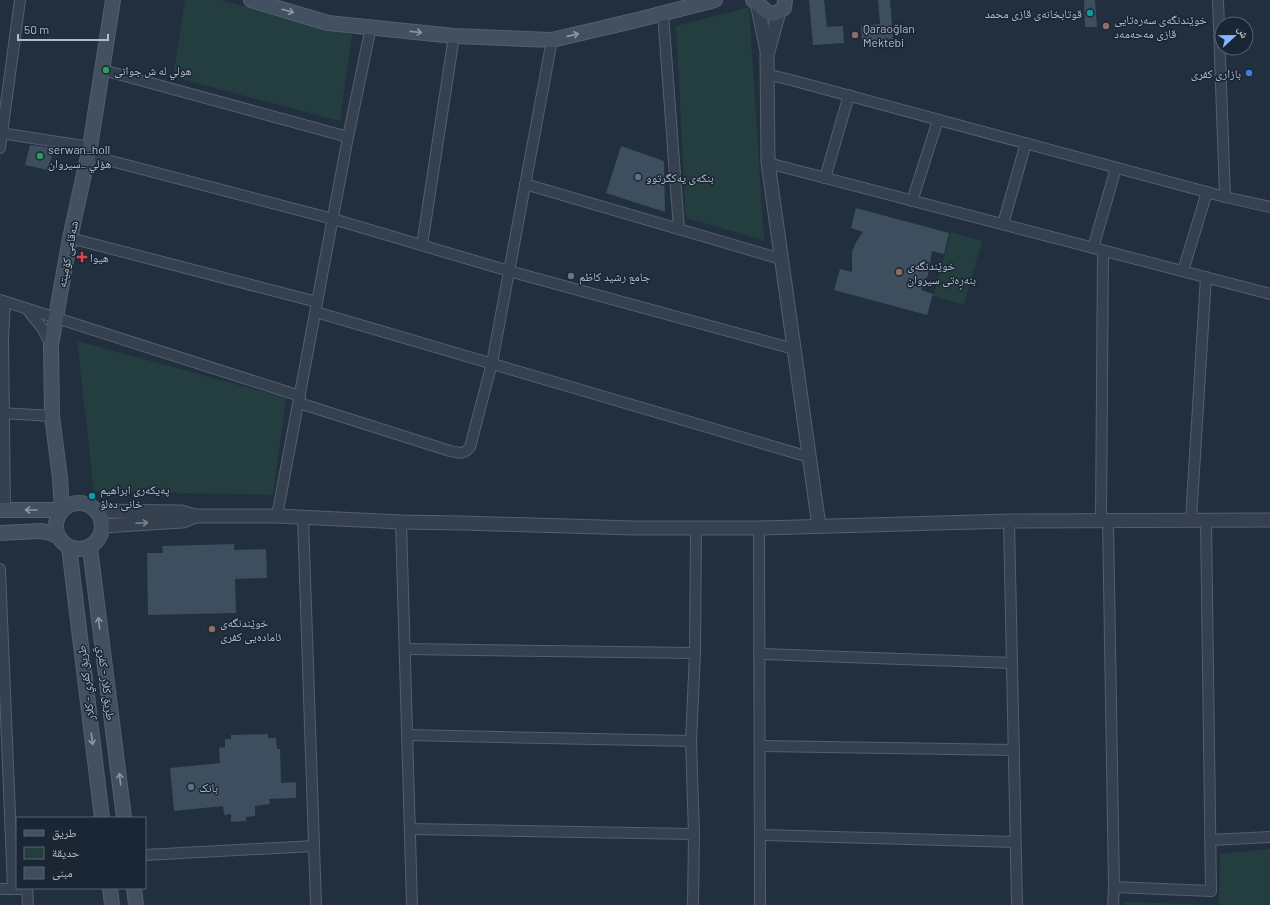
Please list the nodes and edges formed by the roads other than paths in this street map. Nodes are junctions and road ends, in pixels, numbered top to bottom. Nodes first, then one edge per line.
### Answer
1 (20, 0) edge
2 (113, 0) edge
3 (251, 0) edge
4 (715, 0) edge
5 (1218, 0) edge
6 (756, 1) edge
7 (782, 6) edge
8 (663, 14) junction
9 (371, 27) junction
10 (454, 36) junction
11 (552, 40) junction
12 (767, 55) junction
13 (103, 70) junction
14 (766, 74) junction
15 (849, 95) junction
16 (938, 120) junction
17 (1, 133) edge
18 (348, 137) junction
19 (1026, 143) junction
20 (0, 148) edge
21 (89, 151) junction
22 (768, 163) junction
23 (1116, 168) junction
24 (825, 178) junction
25 (525, 184) junction
26 (1207, 192) junction
27 (1225, 197) junction
28 (912, 201) junction
29 (1270, 207) edge
30 (333, 220) junction
31 (1003, 224) junction
32 (678, 229) junction
33 (70, 238) junction
34 (422, 245) junction
35 (1098, 249) junction
36 (781, 259) junction
37 (1183, 271) junction
38 (509, 272) junction
39 (1206, 277) junction
40 (1270, 294) edge
41 (3, 301) edge
42 (317, 302) junction
43 (27, 309) junction
44 (316, 312) junction
45 (55, 318) junction
46 (1, 338) edge
47 (50, 345) junction
48 (794, 349) junction
49 (492, 363) junction
50 (299, 400) junction
51 (2, 413) edge
52 (52, 416) junction
53 (809, 457) junction
54 (2, 510) edge
55 (62, 510) junction
56 (97, 511) junction
57 (195, 516) junction
58 (277, 516) junction
59 (303, 518) junction
60 (1009, 520) junction
61 (1105, 520) junction
62 (1191, 520) junction
63 (1206, 520) junction
64 (1270, 520) edge
65 (401, 522) junction
66 (103, 526) junction
67 (819, 526) junction
68 (696, 528) junction
69 (759, 528) junction
70 (0, 532) edge
71 (58, 536) junction
72 (69, 548) junction
73 (90, 548) junction
74 (0, 569) edge
75 (1, 626) edge
76 (405, 649) junction
77 (695, 653) junction
78 (759, 654) junction
79 (1012, 663) junction
80 (3, 711) edge
81 (407, 736) junction
82 (691, 741) junction
83 (760, 746) junction
84 (1014, 750) junction
85 (5, 799) edge
86 (102, 817) edge
87 (124, 817) edge
88 (410, 829) junction
89 (694, 834) junction
90 (760, 835) junction
91 (1270, 837) edge
92 (1210, 840) junction
93 (1016, 842) junction
94 (314, 846) junction
95 (146, 854) edge
96 (1114, 887) junction
97 (0, 889) edge
98 (13, 889) junction
99 (110, 889) edge
100 (134, 889) edge
101 (28, 905) edge
102 (112, 905) edge
103 (136, 905) edge
104 (316, 905) edge
105 (412, 905) edge
106 (693, 905) edge
107 (760, 905) edge
108 (1017, 905) edge
109 (1113, 905) edge

1 - 17 street
2 - 13 main road, شەقامی کۆمیتە
3 -> 9 main road
4 - 8 main road
5 - 27 street
6 - 7 main road
6 - 12 street
7 - 12 street
11 -> 8 main road
8 - 32 street
9 -> 10 main road
9 - 18 street
10 - 11 main road
10 - 34 street
11 - 25 street
12 - 14 street
13 - 18 street
13 - 21 main road, شەقامی کۆمیتە
14 - 15 street
14 - 22 street
15 - 16 street
15 - 24 street
16 - 19 street
16 - 28 street
17 - 20 street
17 - 21 street
18 - 30 street
19 - 23 street
19 - 31 street
21 - 30 street
21 - 33 main road, شەقامی کۆمیتە
22 - 24 street
22 - 36 street
23 - 26 street
23 - 35 street
24 - 28 street
25 - 32 street
25 - 38 street
26 - 27 street
26 - 37 street
27 - 29 street
28 - 31 street
30 - 34 street
30 - 42 street
31 - 35 street
32 - 36 street
33 - 42 street
33 - 45 main road, شەقامی کۆمیتە
34 - 38 street
35 - 37 street
35 - 61 street
36 - 48 street
37 - 39 street
38 - 48 street
38 - 49 street
39 - 40 street
39 - 62 street
41 - 43 street
41 - 46 street
42 - 44 street
43 - 45 street
43 - 47 street
44 - 49 street
44 - 50 street
45 - 47 main road, شەقامی کۆمیتە
45 - 50 street
46 - 51 street
47 - 52 main road, شەقامی کۆمیتە
48 - 53 street
49 - 50 street
49 - 53 street
50 - 58 street
51 - 52 street
51 - 54 street
52 - 55 main road, شەقامی کۆمیتە
53 - 67 street
55 -> 54 main road
55 - 56 main road
55 - 71 main road
56 - 57 street
56 - 66 main road
57 - 58 street
66 -> 57 street
58 - 59 street
59 - 65 street
59 - 94 street
60 - 61 street
60 - 67 street
60 - 79 street
61 - 62 street
61 - 96 street
62 - 63 street
63 - 64 street
63 - 92 street
65 - 68 street
65 - 76 street
66 - 73 main road
67 - 69 street
68 - 69 street
68 - 77 street
69 - 78 street
70 - 71 main road
71 - 72 main road
72 - 73 main road
72 -> 86 main road, طريق كفري - كلار
87 -> 73 main road, طريق كلار - كفري
74 - 75 street
75 - 80 street
76 - 77 street
76 - 81 street
77 - 82 street
78 - 79 street
78 - 83 street
79 - 84 street
80 - 85 street
81 - 82 street
81 - 88 street
82 - 89 street
83 - 84 street
83 - 90 street
84 - 93 street
85 - 98 street
88 - 89 street
88 - 105 street
89 - 106 street
90 - 93 street
90 - 107 street
91 - 92 street
92 - 96 street
93 - 108 street
94 - 95 street
94 - 104 street
96 - 109 street
97 - 98 street
98 - 101 street
99 - 102 main road
100 - 103 main road

